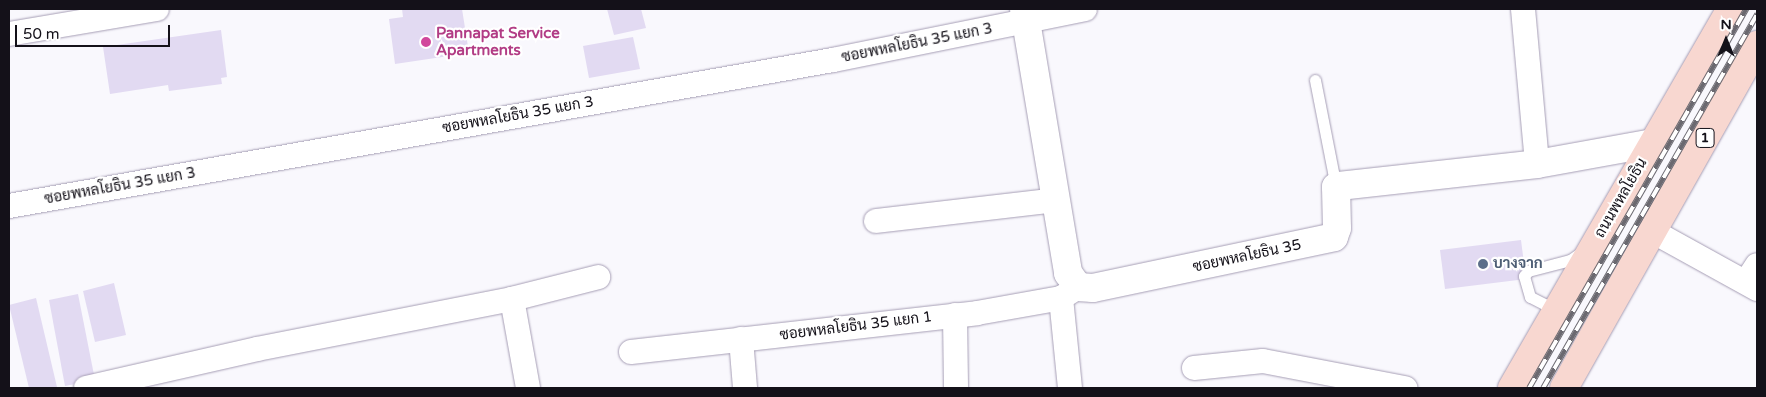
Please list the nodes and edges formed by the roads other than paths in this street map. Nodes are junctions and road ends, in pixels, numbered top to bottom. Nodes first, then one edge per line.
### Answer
1 (157, 9) edge
2 (1085, 9) edge
3 (1523, 9) edge
4 (1731, 9) edge
5 (1026, 15) edge
6 (9, 34) edge
7 (1757, 45) edge
8 (1316, 80) dead end
9 (1653, 143) junction
10 (1537, 164) junction
11 (1336, 187) junction
12 (1057, 200) junction
13 (9, 206) edge
14 (1610, 216) junction
15 (876, 222) dead end
16 (1652, 231) junction
17 (598, 277) dead end
18 (1754, 279) edge
19 (1069, 292) junction
20 (512, 299) junction
21 (1556, 310) junction
22 (954, 315) junction
23 (741, 339) junction
24 (631, 352) dead end
25 (1194, 368) dead end
26 (86, 388) edge
27 (528, 388) edge
28 (745, 388) edge
29 (956, 388) edge
30 (1070, 388) edge
31 (1405, 388) edge
32 (1512, 388) edge
33 (1564, 388) edge

1 - 6 street
2 - 5 street, ซอยพหลโยธิน 35 แยก 3
3 - 10 street
4 - 9 main road, ถนนพหลโยธิน
5 - 12 street
5 - 13 street, ซอยพหลโยธิน 35 แยก 3
7 - 16 main road, 1
8 - 11 lane
9 - 10 street
9 - 14 main road, ถนนพหลโยธิน
10 - 11 street
11 - 19 street, ซอยพหลโยธิน 35
12 - 15 street
12 - 19 street
14 - 21 main road, ถนนพหลโยธิน
14 - 21 lane
16 - 18 street
16 - 33 main road, 1
17 - 20 street
19 - 22 street, ซอยพหลโยธิน 35 แยก 1
19 - 30 street
20 - 26 street
20 - 27 street
21 - 32 main road, ถนนพหลโยธิน
22 - 23 street, ซอยพหลโยธิน 35 แยก 1
22 - 29 street
23 - 24 street, ซอยพหลโยธิน 35 แยก 1
23 - 28 street
25 - 31 street

